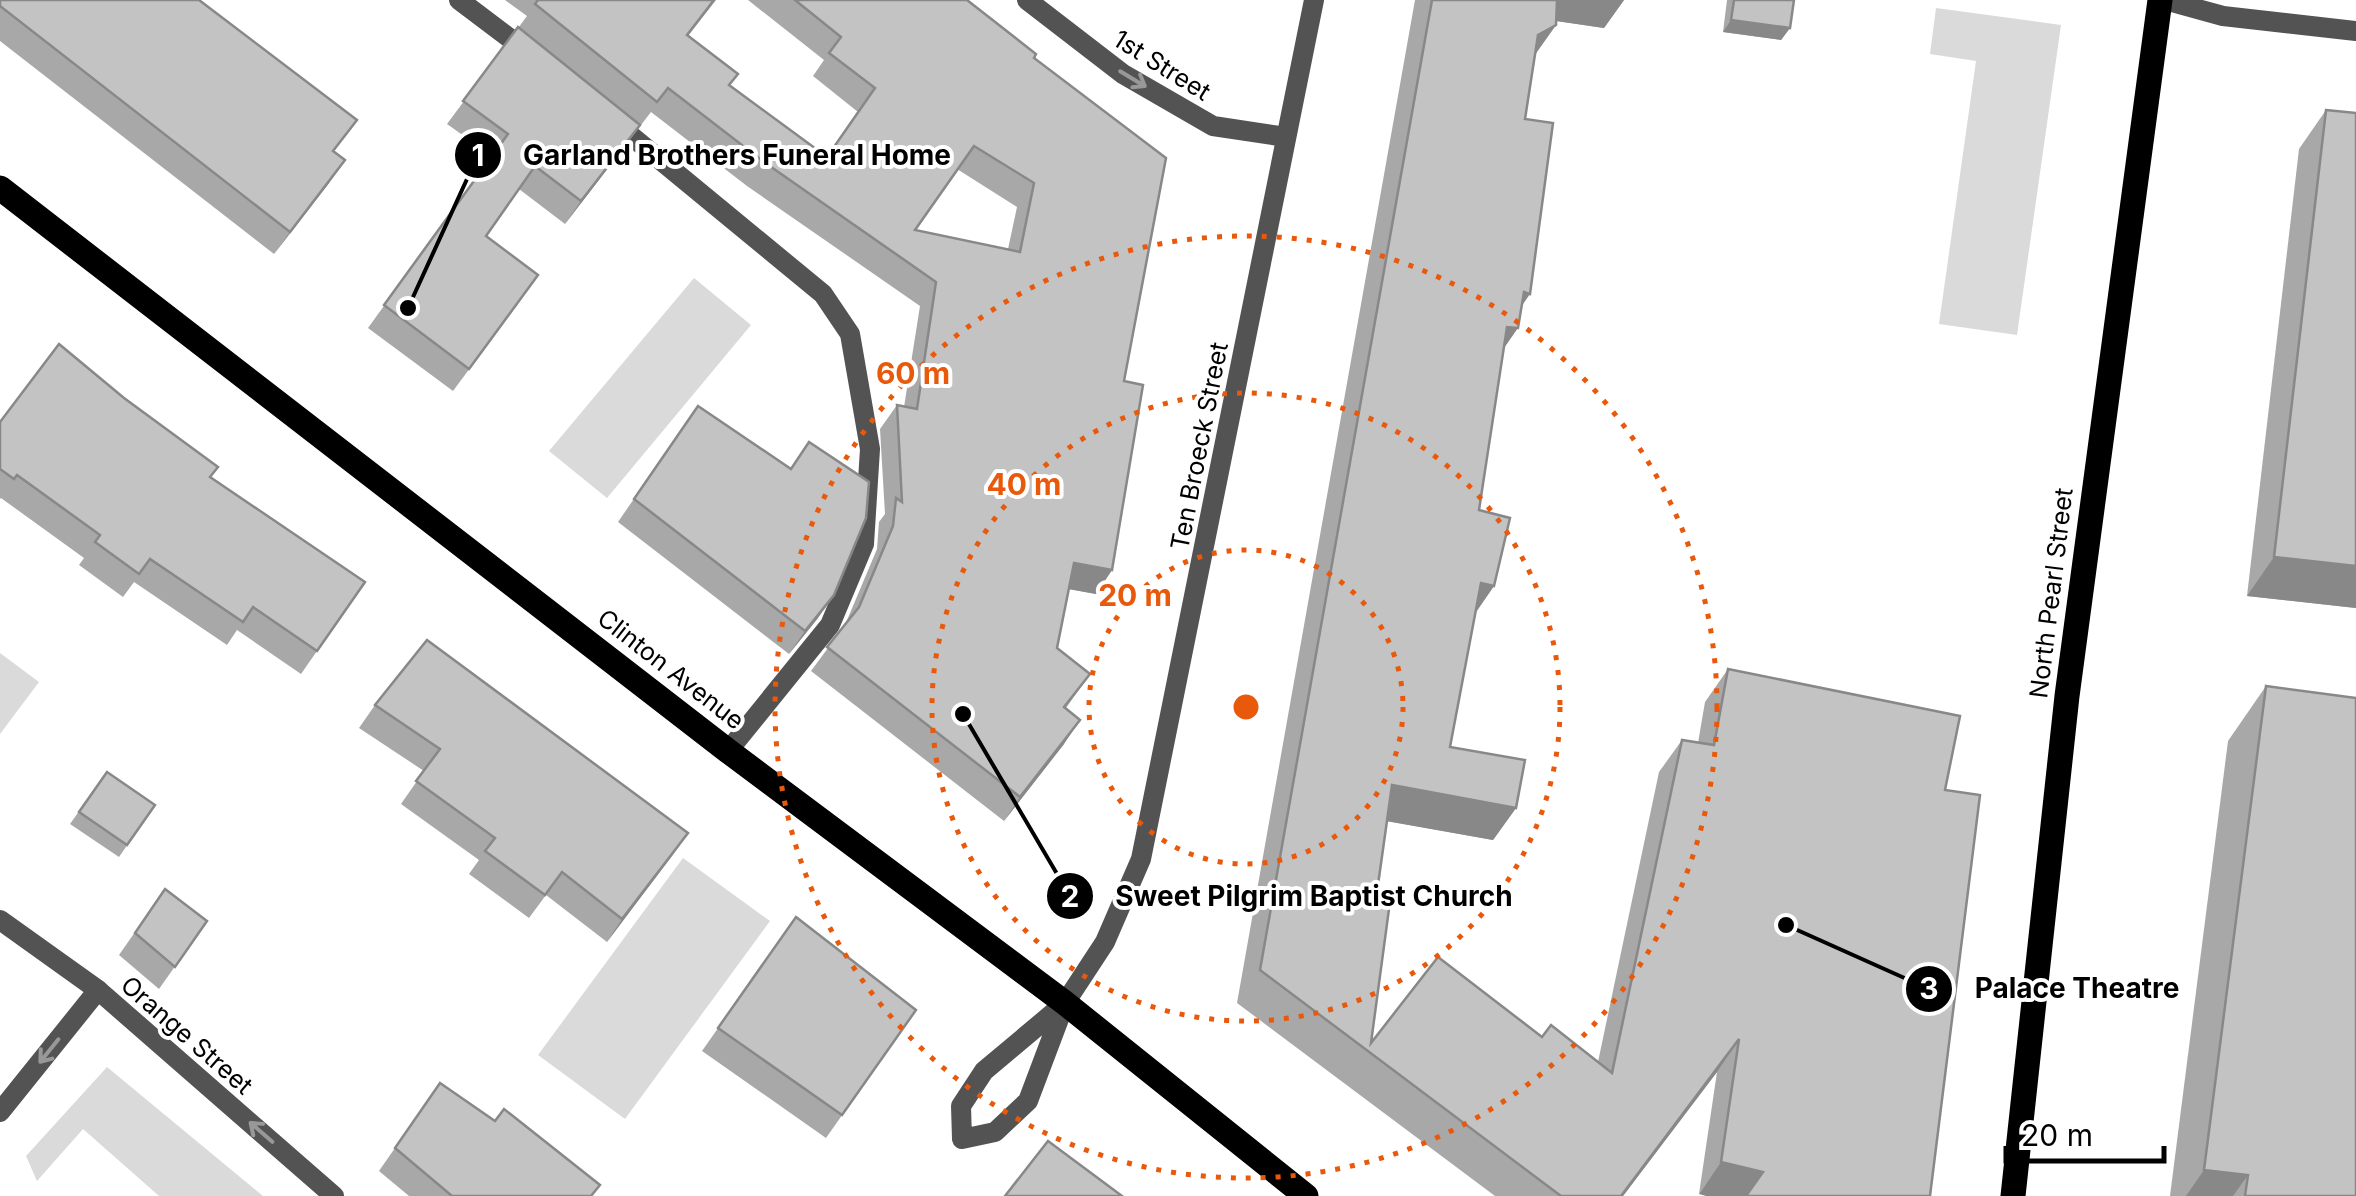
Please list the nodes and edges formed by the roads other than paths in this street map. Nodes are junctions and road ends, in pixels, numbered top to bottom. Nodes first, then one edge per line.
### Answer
1 (459, 0) edge
2 (1027, 0) edge
3 (1314, 0) edge
4 (2162, 0) edge
5 (2356, 31) edge
6 (551, 70) edge
7 (596, 107) edge
8 (1286, 138) junction
9 (0, 188) edge
10 (728, 752) junction
11 (0, 920) edge
12 (98, 990) junction
13 (1065, 1004) junction
14 (0, 1112) edge
15 (334, 1196) edge
16 (1306, 1196) edge
17 (2013, 1196) edge

1 - 6 street
2 -> 8 street, 1st Street
3 - 8 street, Ten Broeck Street
4 - 5 street
4 - 17 main road, North Pearl Street
7 - 10 street
8 - 13 street, Ten Broeck Street
9 - 10 main road, Clinton Avenue
10 - 13 main road, Clinton Avenue
11 - 12 street, Orange Street
12 -> 14 street
15 -> 12 street, Orange Street
13 - 13 street
13 - 16 main road, Clinton Avenue

